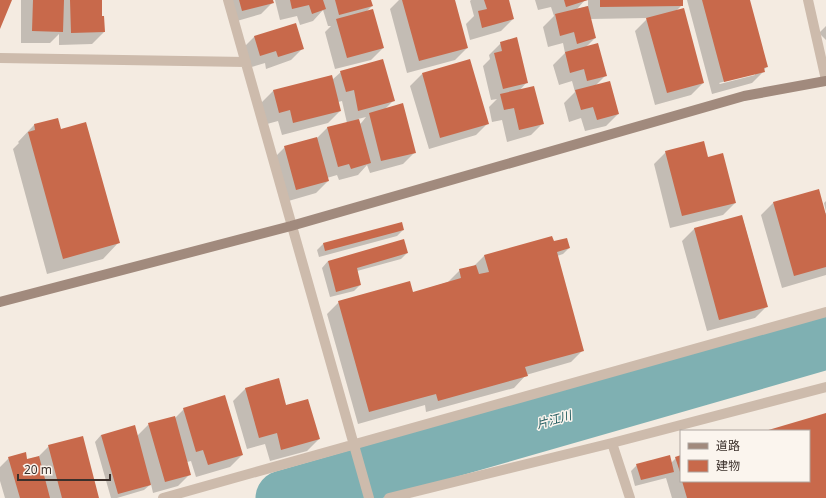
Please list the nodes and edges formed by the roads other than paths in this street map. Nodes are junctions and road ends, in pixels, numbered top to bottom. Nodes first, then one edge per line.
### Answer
1 (228, 0) edge
2 (808, 0) edge
3 (0, 58) edge
4 (246, 62) junction
5 (826, 80) edge
6 (291, 226) junction
7 (0, 302) edge
8 (826, 312) edge
9 (826, 387) edge
10 (612, 443) junction
11 (356, 449) junction
12 (369, 496) edge
13 (163, 498) edge
14 (389, 498) edge
15 (630, 498) edge

1 - 4 street
2 - 5 street
3 - 4 street
4 - 6 street
5 - 6 street
6 - 7 street
6 - 11 street
8 - 11 street
9 - 10 street
10 - 14 street
10 - 15 street
11 - 12 street
11 - 13 street

